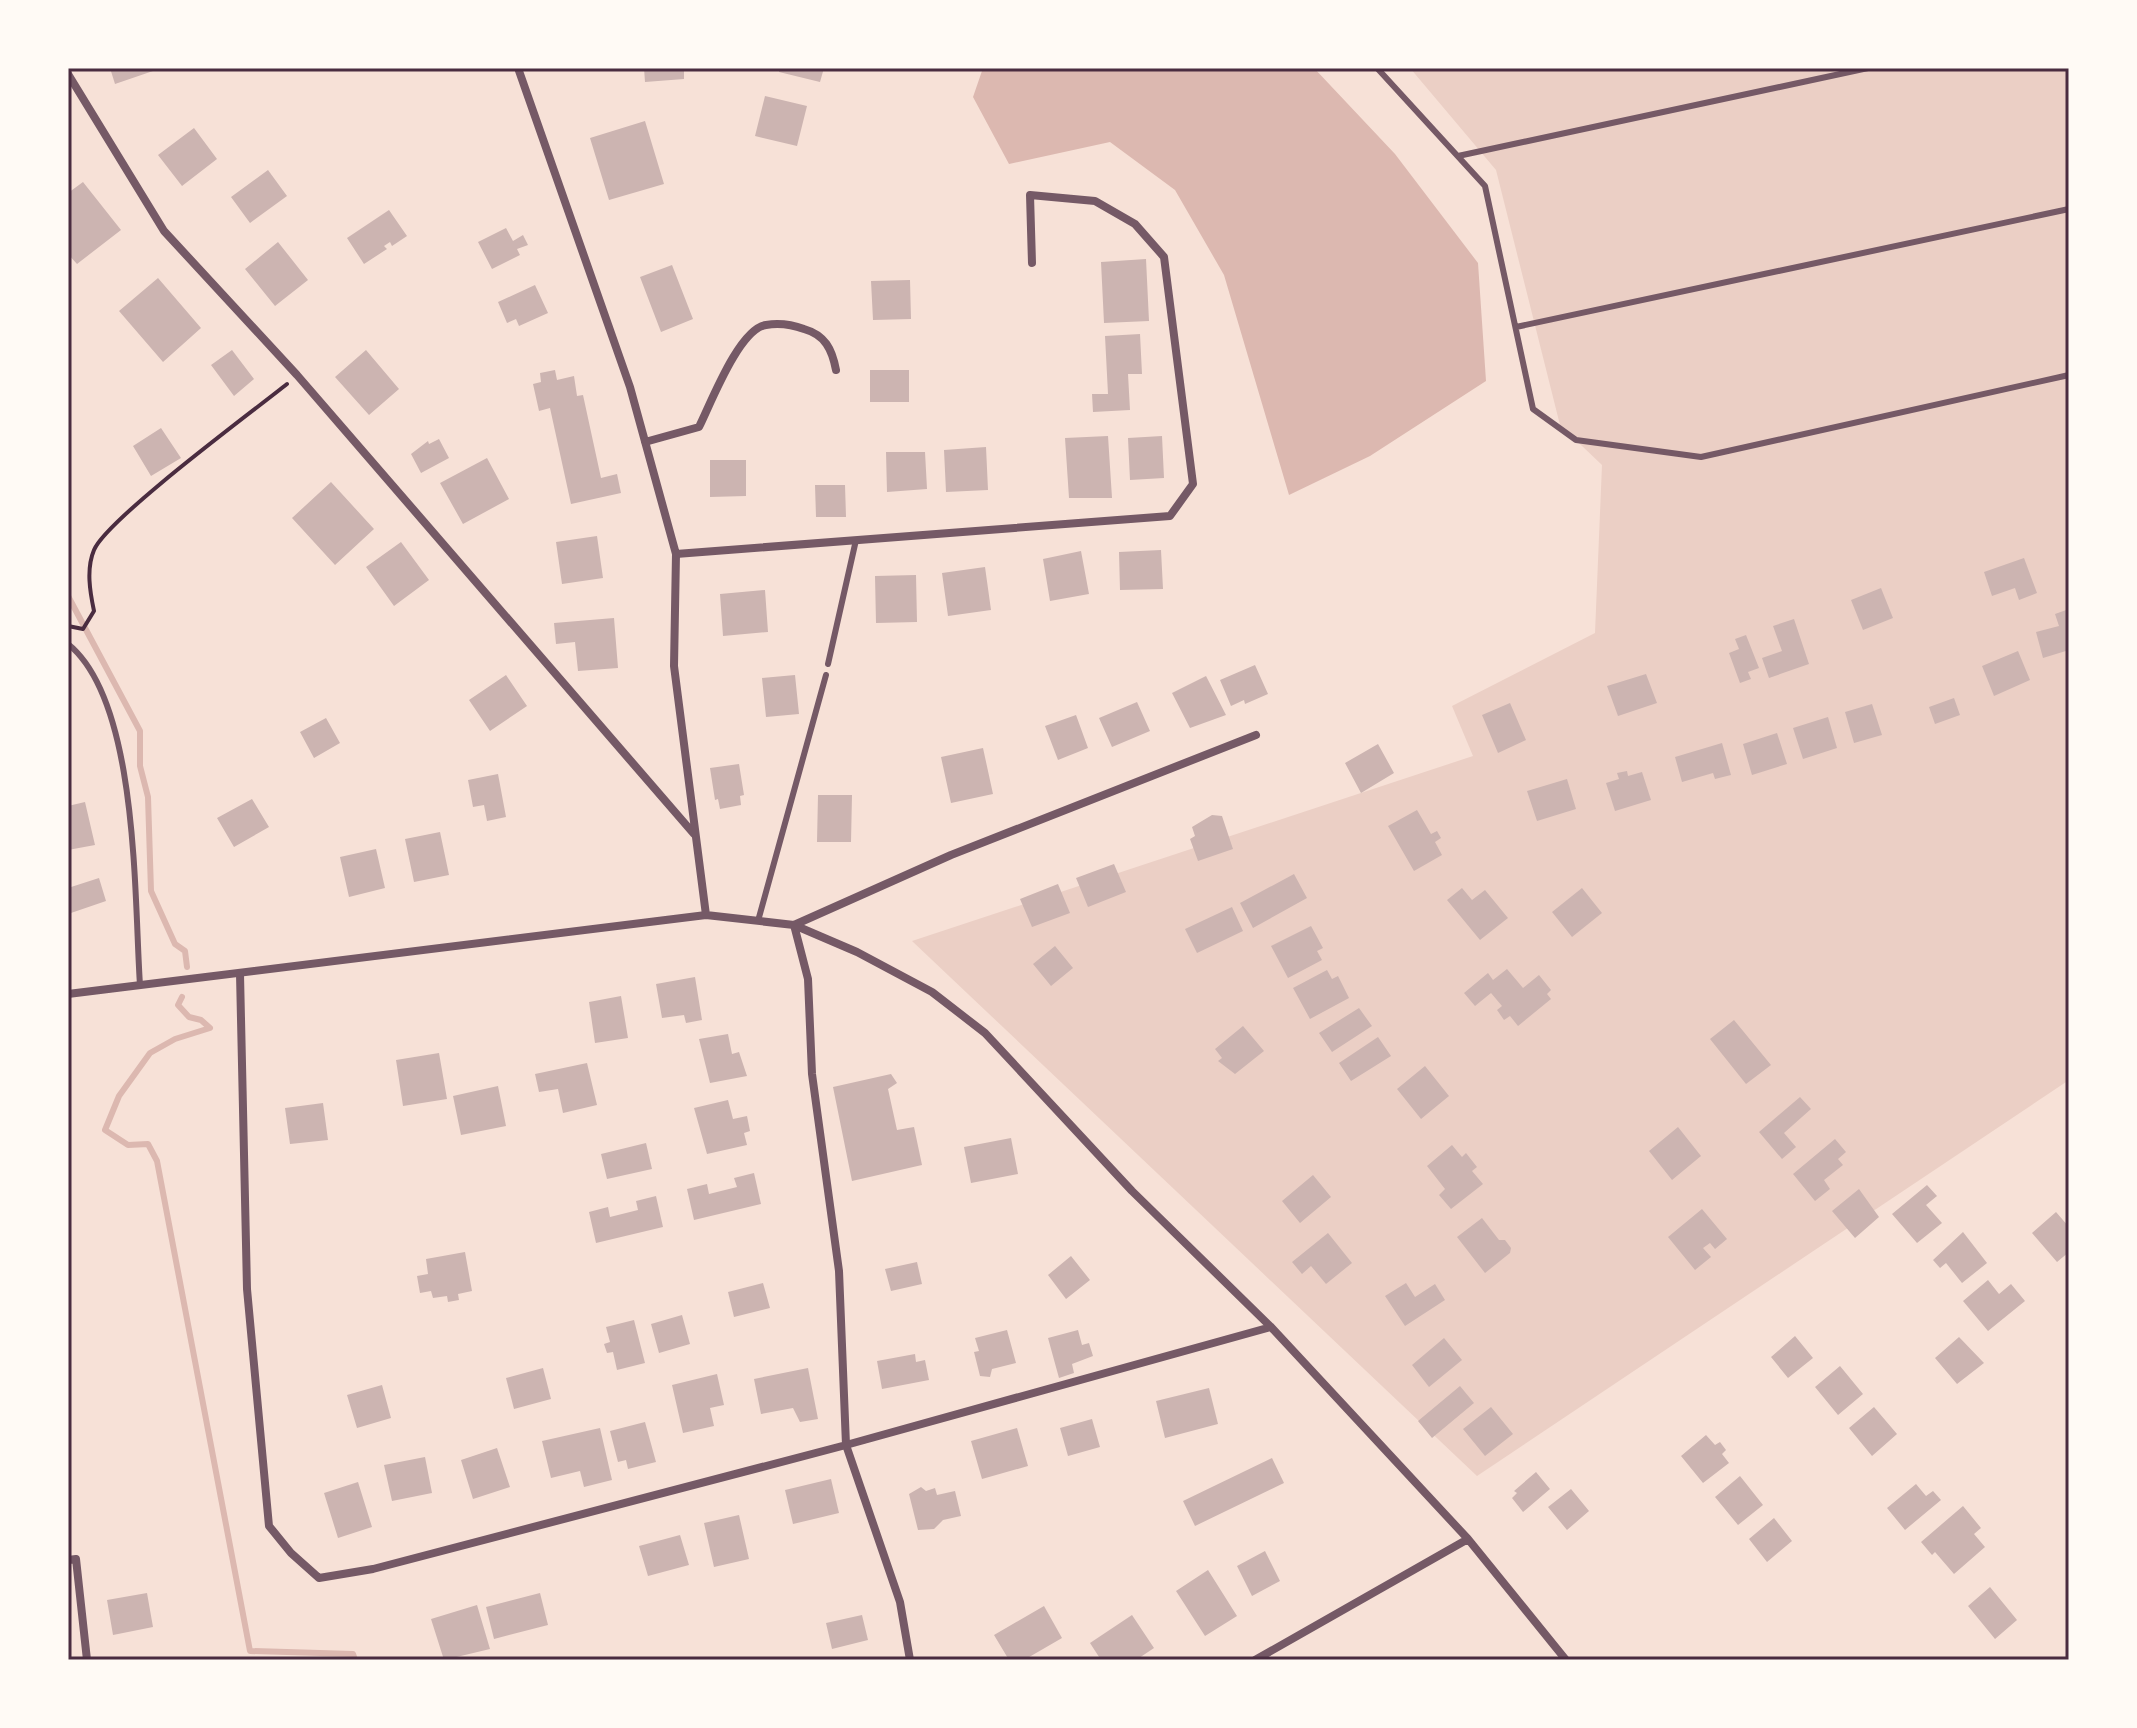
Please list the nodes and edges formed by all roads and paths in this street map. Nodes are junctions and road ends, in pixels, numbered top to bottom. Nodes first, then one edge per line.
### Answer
1 (518, 68) edge
2 (1377, 68) edge
3 (1868, 68) edge
4 (68, 74) edge
5 (1458, 156) junction
6 (2069, 209) edge
7 (1032, 263) dead end
8 (1516, 327) junction
9 (836, 370) dead end
10 (297, 375) junction
11 (2069, 375) edge
12 (645, 442) junction
13 (856, 540) junction
14 (676, 554) junction
15 (68, 626) edge
16 (68, 644) edge
17 (828, 664) dead end
18 (826, 675) dead end
19 (1256, 735) dead end
20 (694, 834) junction
21 (706, 915) junction
22 (758, 921) junction
23 (794, 925) junction
24 (240, 974) junction
25 (140, 985) junction
26 (68, 994) edge
27 (1271, 1327) junction
28 (846, 1445) junction
29 (1468, 1539) junction
30 (72, 1560) edge
31 (87, 1660) edge
32 (910, 1660) edge
33 (1255, 1660) edge
34 (1566, 1660) edge

1 - 12 street
2 - 5 lane
3 - 5 lane
4 - 10 street
5 - 8 lane
6 - 8 lane
7 - 13 street
8 - 11 lane
9 - 12 street
10 - 15 path
10 - 20 street
12 - 14 street
13 - 14 street
13 - 17 lane
14 - 20 street
16 - 25 lane
18 - 22 lane
19 - 23 street
20 - 21 street
21 - 22 street
21 - 24 street
22 - 23 street
23 - 27 street
23 - 28 street
24 - 25 street
24 - 28 street
25 - 26 street
27 - 28 street
27 - 29 street
28 - 32 street
29 - 33 street
29 - 34 street
30 - 31 street

